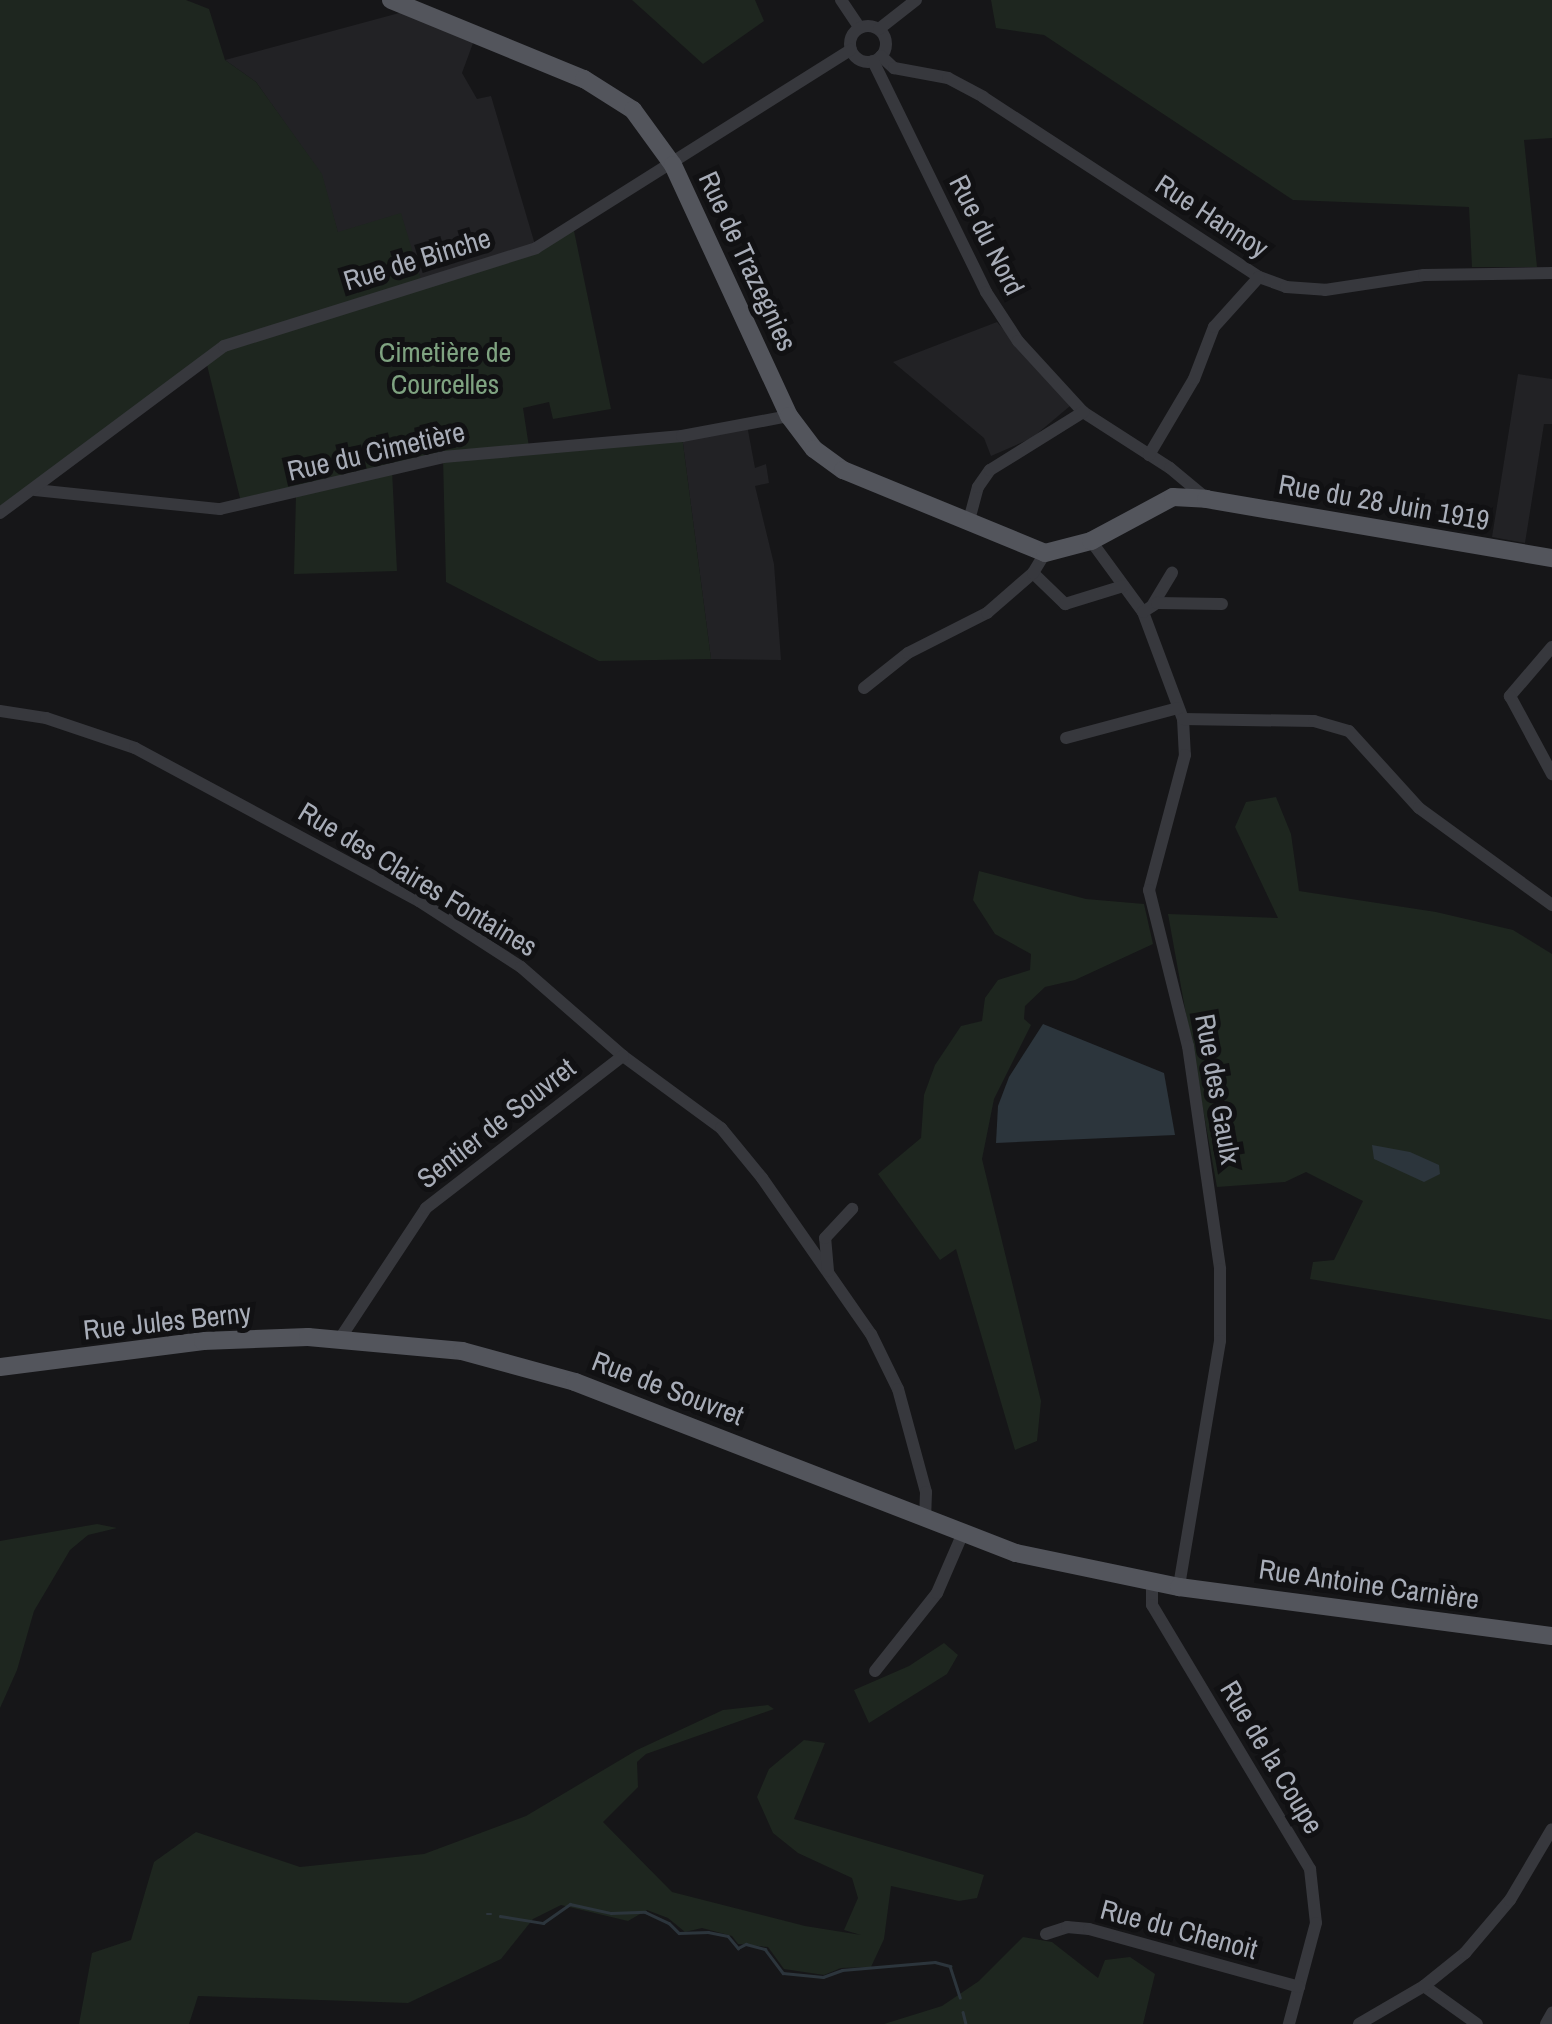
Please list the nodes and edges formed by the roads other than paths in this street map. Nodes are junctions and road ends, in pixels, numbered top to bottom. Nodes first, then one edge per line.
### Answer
1 (392, 0) edge
2 (841, 0) edge
3 (916, 0) edge
4 (858, 27) junction
5 (879, 28) junction
6 (851, 50) junction
7 (877, 59) junction
8 (673, 165) junction
9 (1552, 273) edge
10 (1258, 277) junction
11 (1083, 412) junction
12 (788, 416) junction
13 (1149, 455) junction
14 (35, 490) junction
15 (1206, 498) junction
16 (0, 514) edge
17 (968, 524) junction
18 (1091, 541) junction
19 (1045, 554) junction
20 (1552, 558) edge
21 (1032, 573) junction
22 (1172, 573) dead end
23 (1123, 586) junction
24 (1222, 604) dead end
25 (1148, 609) junction
26 (1552, 647) edge
27 (864, 688) dead end
28 (0, 711) edge
29 (1180, 713) junction
30 (1066, 738) dead end
31 (1552, 774) edge
32 (1552, 905) edge
33 (623, 1056) junction
34 (852, 1209) dead end
35 (828, 1273) junction
36 (341, 1337) junction
37 (0, 1367) edge
38 (924, 1518) junction
39 (963, 1533) junction
40 (1152, 1582) junction
41 (1180, 1587) junction
42 (1552, 1636) edge
43 (876, 1671) dead end
44 (1552, 1829) edge
45 (1046, 1934) dead end
46 (1424, 1986) junction
47 (1299, 1987) junction
48 (1552, 2013) edge
49 (1288, 2024) edge
50 (1359, 2024) edge
51 (1478, 2024) edge
52 (1546, 2024) edge

1 - 8 main road, Rue de Trazegnies
2 - 4 street
3 - 5 street
4 - 5 street
4 - 6 street
5 - 7 street
6 - 7 street
6 - 8 street, Rue de Binche
7 - 10 street, Rue Hannoy
7 - 11 street, Rue du Nord
8 - 12 main road, Rue de Trazegnies
8 - 14 street, Rue de Binche
9 - 10 street, Rue Hannoy
10 - 13 street
11 - 13 street, Rue du Nord
11 - 17 street
12 - 14 street, Rue du Cimetière
12 - 17 main road, Rue de Trazegnies
13 - 15 street, Rue du Nord
14 - 16 street, Rue de Binche
15 - 18 main road, Rue du 28 Juin 1919
15 - 20 main road, Rue du 28 Juin 1919
17 - 19 main road, Rue de Trazegnies
18 - 19 main road, Rue du 28 Juin 1919
18 - 23 street, Rue des Gaulx
19 - 21 street
21 - 23 street
21 - 27 street
22 - 25 street
23 - 25 street, Rue des Gaulx
24 - 25 street
25 - 29 street, Rue des Gaulx
26 - 31 street
28 - 33 street, Rue des Claires Fontaines
29 - 30 street
29 - 32 street
29 - 41 street, Rue des Gaulx
33 - 35 street, Rue des Claires Fontaines
33 - 36 street, Sentier de Souvret
34 - 35 street
35 - 38 street, Rue des Claires Fontaines
36 - 37 main road, Rue Jules Berny
36 - 38 main road, Rue de Souvret
38 - 39 main road, Rue de Souvret
39 - 40 main road, Rue de Souvret
39 - 43 street
40 - 41 main road, Rue de Souvret
40 - 47 street, Rue de la Coupe
41 - 42 main road, Rue Antoine Carnière
44 - 46 street
45 - 47 street, Rue du Chenoit
46 - 50 street
46 - 51 street
47 - 49 street, Rue de la Coupe
48 - 52 street

